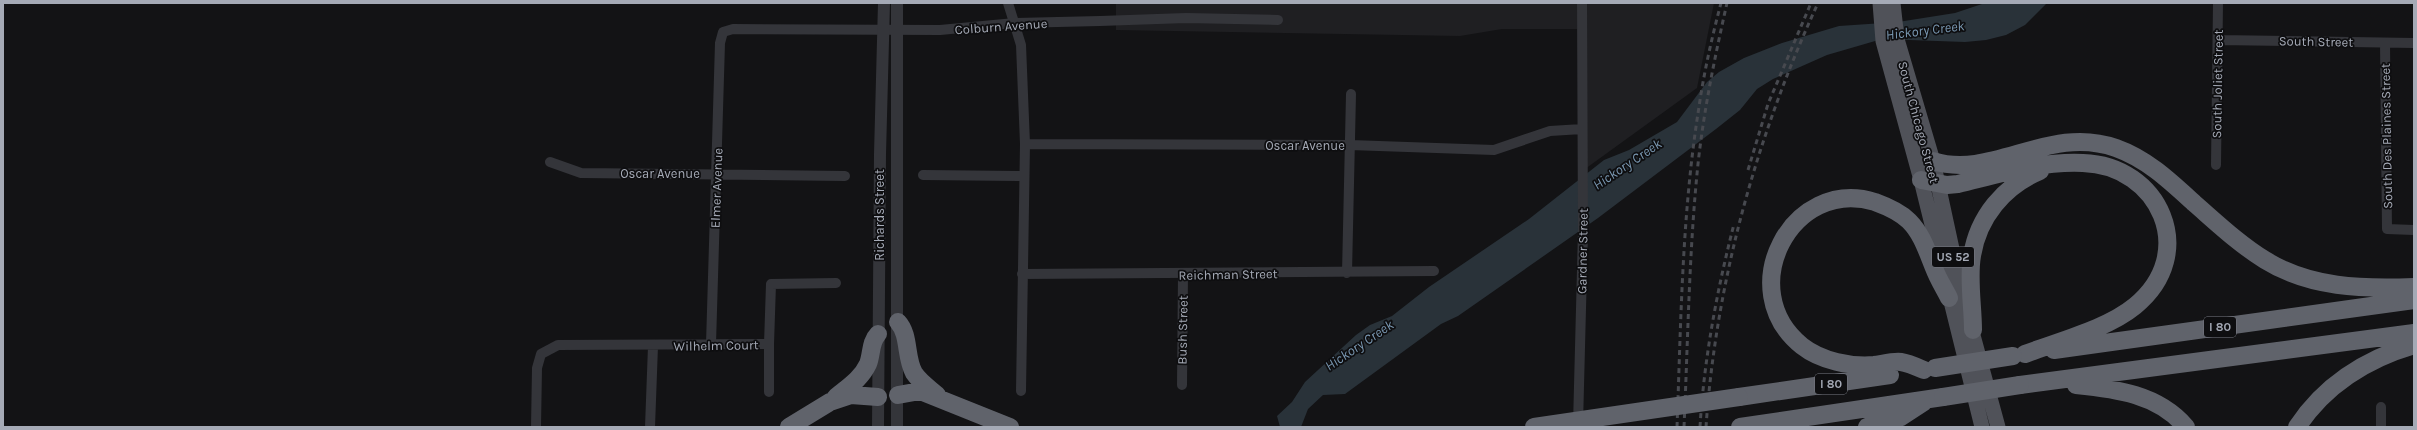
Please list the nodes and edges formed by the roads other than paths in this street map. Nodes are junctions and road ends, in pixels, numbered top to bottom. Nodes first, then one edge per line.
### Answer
1 (884, 3) edge
2 (897, 3) edge
3 (1008, 3) edge
4 (1582, 3) edge
5 (1880, 3) edge
6 (1893, 3) edge
7 (2218, 3) edge
8 (1278, 20) dead end
9 (1015, 23) junction
10 (883, 30) junction
11 (897, 30) junction
12 (723, 32) joint
13 (2218, 40) junction
14 (2385, 43) junction
15 (2414, 43) edge
16 (1899, 74) junction
17 (1351, 94) dead end
18 (1582, 129) junction
19 (1025, 144) junction
20 (1350, 145) junction
21 (1933, 161) junction
22 (550, 162) dead end
23 (2058, 164) junction
24 (2216, 165) dead end
25 (717, 173) junction
26 (923, 175) dead end
27 (844, 176) dead end
28 (1024, 176) junction
29 (1928, 182) junction
30 (2414, 230) edge
31 (1434, 271) dead end
32 (1347, 273) junction
33 (1022, 274) junction
34 (1183, 274) junction
35 (836, 283) dead end
36 (2414, 287) edge
37 (1949, 298) junction
38 (2414, 300) edge
39 (898, 322) junction
40 (1972, 330) junction
41 (2414, 333) edge
42 (878, 334) junction
43 (711, 344) junction
44 (769, 344) junction
45 (2414, 345) edge
46 (653, 346) junction
47 (2019, 355) junction
48 (1929, 369) junction
49 (2047, 382) junction
50 (1182, 385) dead end
51 (1021, 391) dead end
52 (769, 392) dead end
53 (898, 395) junction
54 (878, 397) junction
55 (1936, 398) junction
56 (942, 399) junction
57 (830, 402) junction
58 (2381, 407) dead end
59 (536, 427) edge
60 (650, 427) edge
61 (789, 427) edge
62 (878, 427) edge
63 (897, 427) edge
64 (1010, 427) edge
65 (1534, 427) edge
66 (1578, 427) edge
67 (1740, 427) edge
68 (1867, 427) edge
69 (1982, 427) edge
70 (1998, 427) edge
71 (2186, 427) edge
72 (2297, 427) edge
73 (2381, 427) edge

1 - 10 street, Richards Street
2 - 11 street, Richards Street
3 - 9 street
4 - 18 street, Gardner Street
5 - 16 main road, South Chicago Street / US 52
6 - 16 main road, South Chicago Street / US 52
7 - 13 street, South Joliet Street
8 - 9 street, Colburn Avenue
9 - 11 street, Colburn Avenue
9 - 19 street
10 - 11 street, Colburn Avenue
10 - 12 street, Colburn Avenue
10 - 42 street, Richards Street
11 - 39 street, Richards Street
12 - 25 street, Elmer Avenue
13 - 14 street, South Street
13 - 24 street, South Joliet Street
14 - 15 street, South Street
14 - 30 street, South Des Plaines Street
16 - 21 main road, South Chicago Street / US 52
16 - 29 main road, South Chicago Street / US 52
17 - 20 street
18 - 20 street, Oscar Avenue
18 - 66 street, Gardner Street
19 - 20 street, Oscar Avenue
19 - 28 street
20 - 32 street
21 - 29 main road, South Chicago Street / US 52
21 - 36 highway
22 - 25 street, Oscar Avenue
23 - 29 highway
23 - 40 highway
23 - 47 highway
25 - 27 street, Oscar Avenue
25 - 43 street, Elmer Avenue
26 - 28 street
28 - 33 street
29 - 37 main road, South Chicago Street / US 52
29 - 40 main road, South Chicago Street / US 52
31 - 32 street, Reichman Street
32 - 34 street, Reichman Street
33 - 34 street, Reichman Street
33 - 51 street
34 - 50 street, Bush Street
35 - 44 street, Wilhelm Court
37 - 48 highway
37 - 69 main road, South Chicago Street / US 52
38 - 47 highway, I 80
39 - 53 street, Richards Street
39 - 56 highway
40 - 70 main road, South Chicago Street / US 52
41 - 49 highway, I 80
42 - 54 street, Richards Street
42 - 57 highway
43 - 44 street, Wilhelm Court
43 - 46 street, Wilhelm Court
44 - 52 street
45 - 72 highway
46 - 59 street, Wilhelm Court
46 - 60 street
47 - 48 highway, I 80, bridge
48 - 65 highway, I 80, bridge
49 - 55 highway, I 80, bridge
49 - 71 highway
53 - 54 street
53 - 56 highway
53 - 63 street, Richards Street
54 - 57 highway
54 - 62 street, Richards Street
55 - 67 highway, I 80
55 - 68 highway
56 - 64 highway
57 - 61 highway
58 - 73 street

